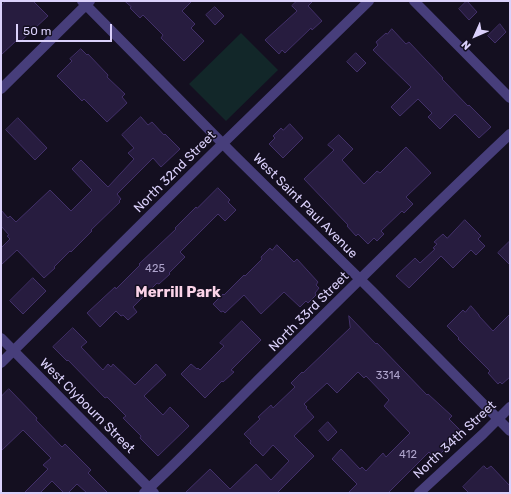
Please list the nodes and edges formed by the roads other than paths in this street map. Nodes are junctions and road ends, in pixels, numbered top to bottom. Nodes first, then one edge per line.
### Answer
1 (369, 1) edge
2 (414, 1) edge
3 (86, 2) edge
4 (1, 89) edge
5 (510, 98) edge
6 (510, 134) edge
7 (223, 143) junction
8 (360, 279) junction
9 (1, 338) edge
10 (13, 350) junction
11 (1, 363) edge
12 (510, 407) edge
13 (498, 419) junction
14 (510, 431) edge
15 (150, 491) edge
16 (419, 493) edge

1 - 7 street, North 32nd Street
2 - 5 street
3 - 4 street
3 - 7 street, West Saint Paul Avenue
6 - 8 street, North 33rd Street
7 - 8 street, West Saint Paul Avenue
7 - 10 street, North 32nd Street
8 - 13 street, West Saint Paul Avenue
8 - 15 street, North 33rd Street
9 - 10 street, West Clybourn Street
10 - 11 street, North 32nd Street
10 - 15 street, West Clybourn Street
12 - 13 street, North 34th Street
13 - 14 street, West Saint Paul Avenue
13 - 16 street, North 34th Street

